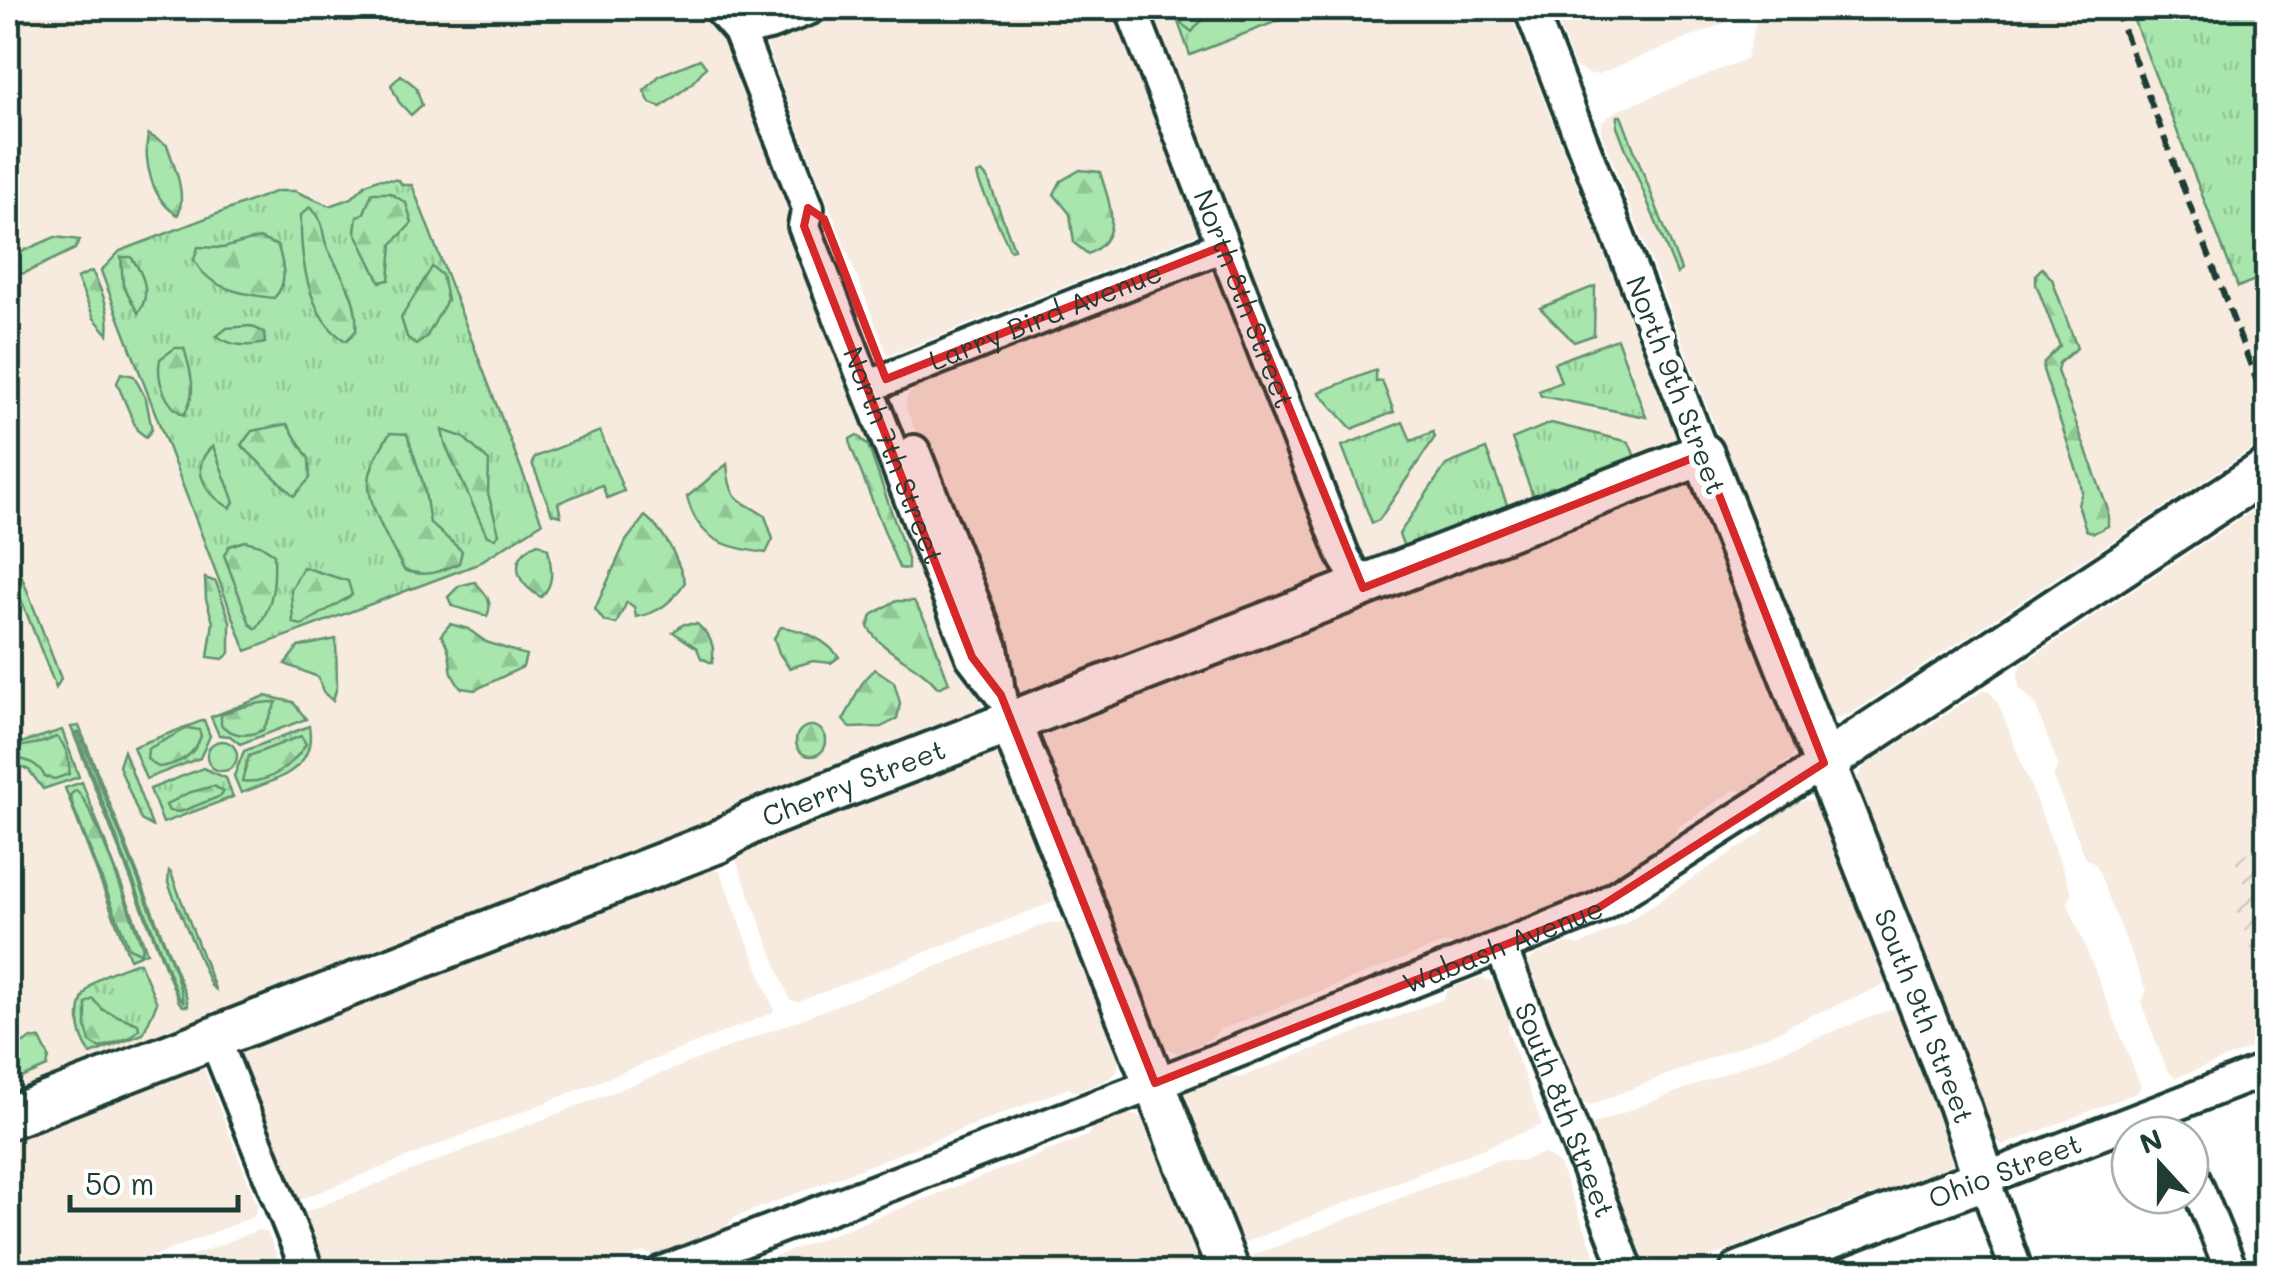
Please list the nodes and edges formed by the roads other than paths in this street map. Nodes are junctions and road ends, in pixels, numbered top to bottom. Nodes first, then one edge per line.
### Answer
1 (811, 8) edge
2 (1130, 8) edge
3 (1530, 8) edge
4 (732, 15) edge
5 (1223, 246) junction
6 (877, 383) junction
7 (1703, 454) junction
8 (2268, 470) edge
9 (1363, 588) junction
10 (1006, 709) junction
11 (1824, 762) junction
12 (1501, 947) junction
13 (214, 1038) junction
14 (2268, 1069) edge
15 (1155, 1083) junction
16 (2183, 1115) edge
17 (8, 1118) edge
18 (2110, 1140) edge
19 (1984, 1180) junction
20 (2209, 1215) edge
21 (308, 1272) edge
22 (662, 1272) edge
23 (1229, 1272) edge
24 (1628, 1272) edge
25 (1742, 1272) edge
26 (2017, 1272) edge
27 (2232, 1272) edge

1 - 4 street
2 - 5 street, North 8th Street
3 - 7 street, North 9th Street
4 - 6 street, North 7th Street
5 - 6 street, Larry Bird Avenue
5 - 9 street, North 8th Street
6 - 10 street, North 7th Street
7 - 9 main road, Cherry Street
7 - 11 main road, North 9th Street
8 - 11 main road, Wabash Avenue
9 - 10 main road, Cherry Street
10 - 13 main road, Cherry Street
10 - 15 main road, North 7th Street
11 - 12 street, Wabash Avenue
11 - 19 main road, South 9th Street
12 - 15 street, Wabash Avenue
12 - 24 street, South 8th Street
13 - 17 main road, Cherry Street
13 - 21 street
14 - 16 street, Ohio Street
15 - 22 street, Wabash Avenue
15 - 23 main road, North 7th Street
18 - 19 street, Ohio Street
19 - 25 main road, Ohio Street
19 - 26 street, South 9th Street
20 - 27 street

